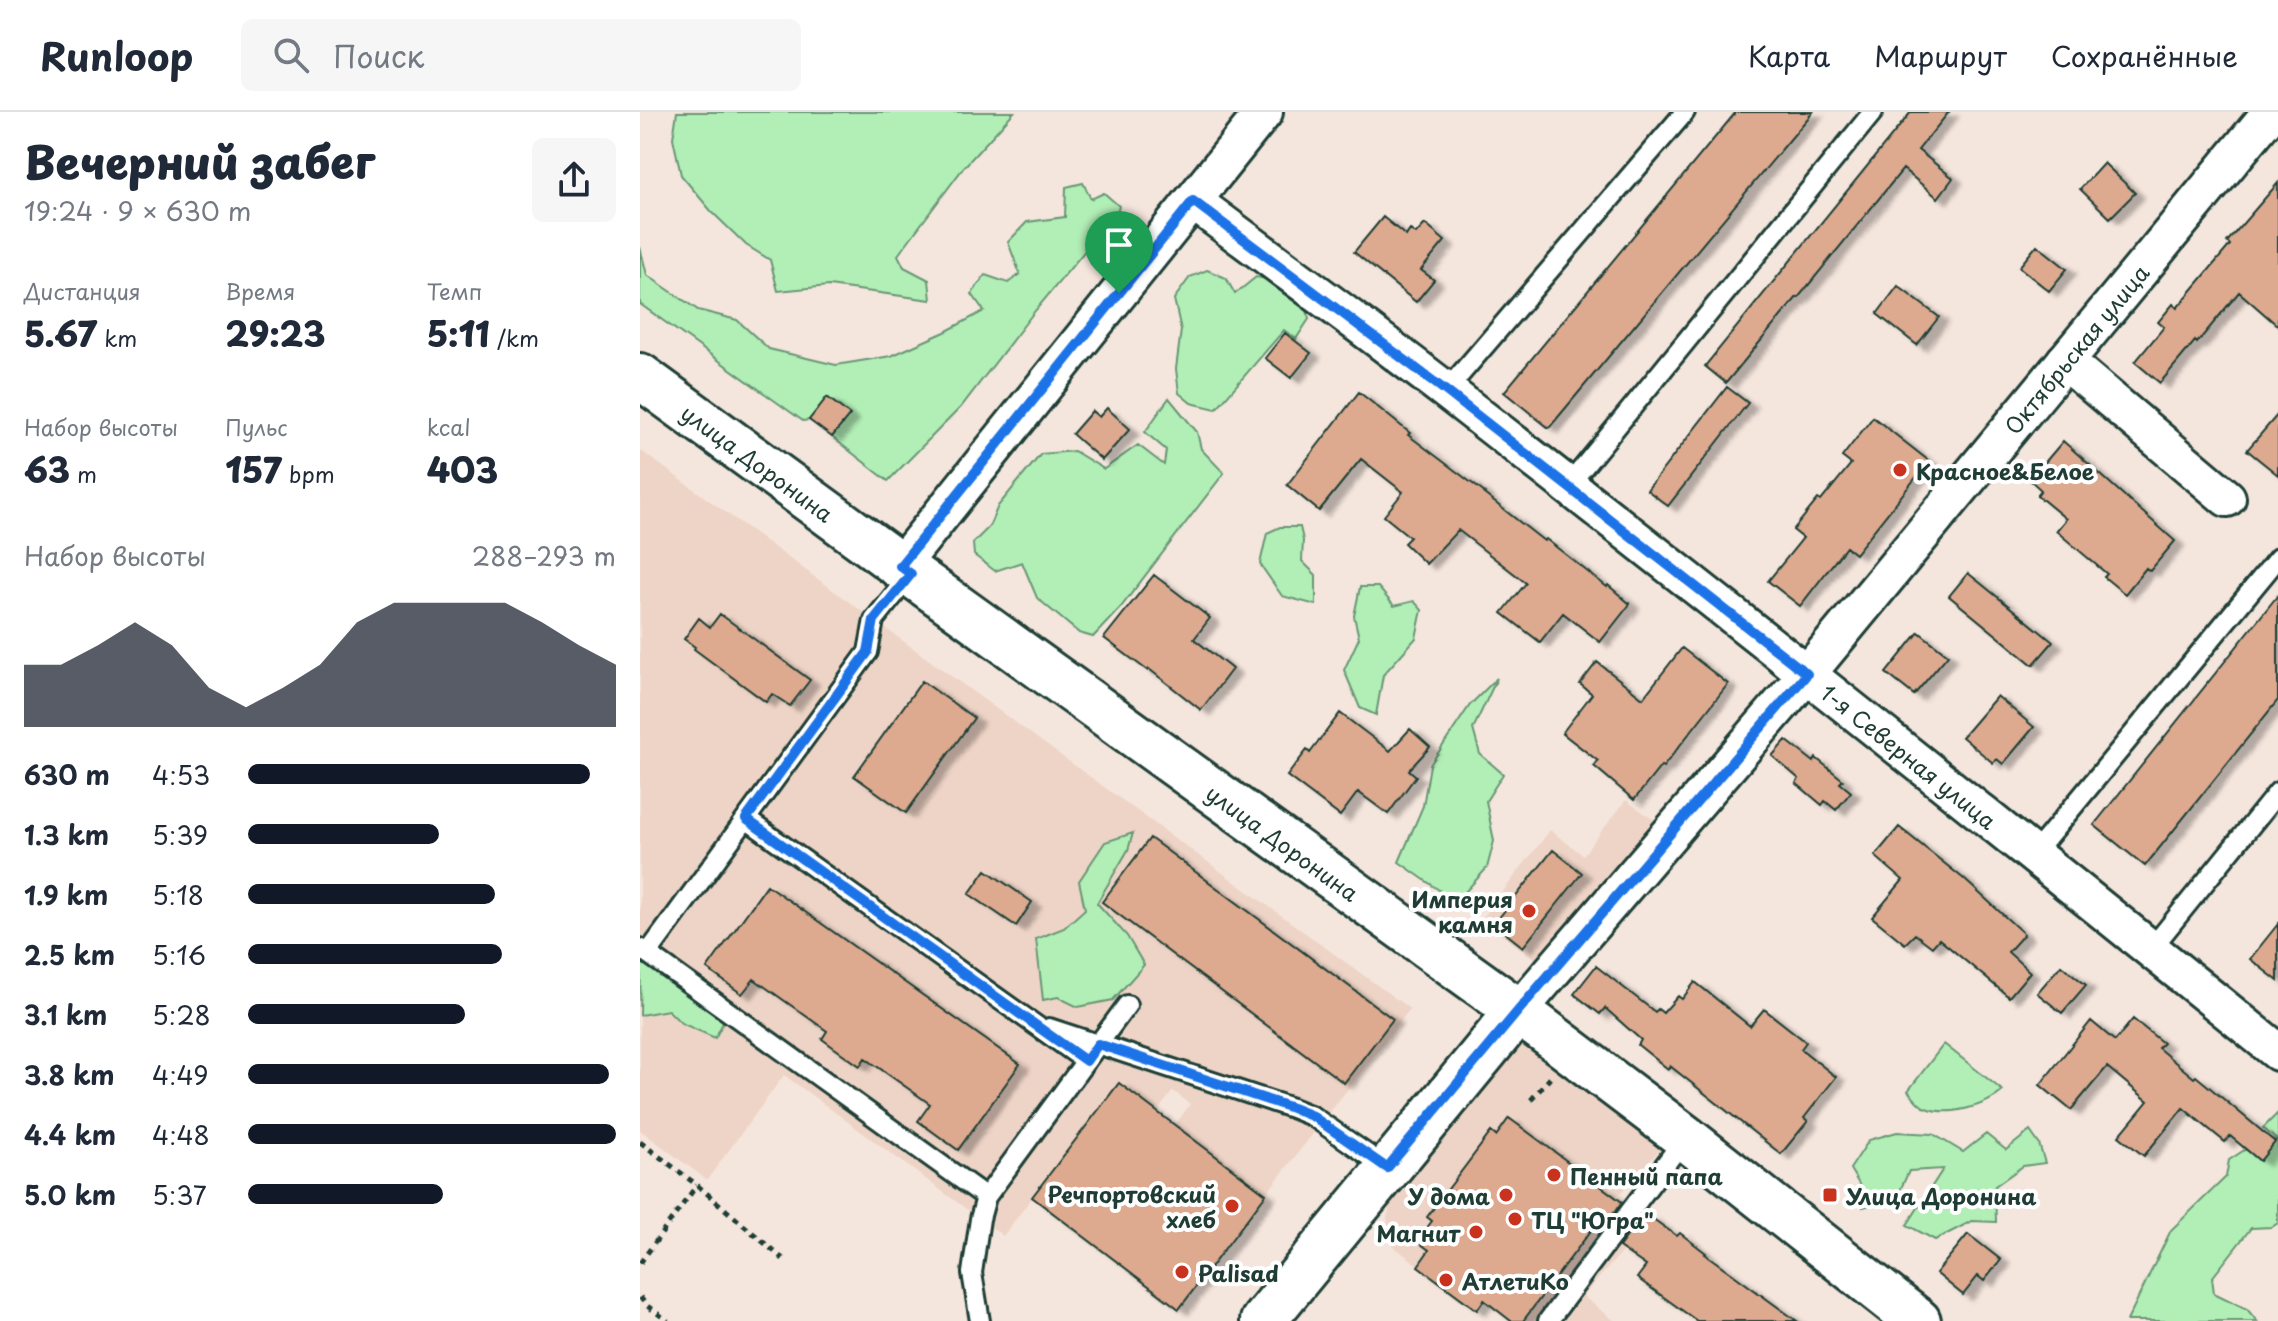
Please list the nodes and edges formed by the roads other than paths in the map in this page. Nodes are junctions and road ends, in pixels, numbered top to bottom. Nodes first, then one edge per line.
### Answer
1 (1264, 112) edge
2 (1685, 112) edge
3 (1873, 112) edge
4 (2259, 120) edge
5 (1193, 201) junction
6 (2065, 361) junction
7 (640, 376) edge
8 (1446, 391) junction
9 (1568, 486) junction
10 (2227, 498) dead end
11 (2278, 558) edge
12 (905, 570) junction
13 (1807, 674) junction
14 (2278, 792) edge
15 (746, 819) junction
16 (2034, 854) junction
17 (2151, 949) junction
18 (644, 950) edge
19 (1127, 1005) dead end
20 (1518, 1011) junction
21 (1031, 1022) junction
22 (1098, 1044) junction
23 (2278, 1052) edge
24 (1086, 1061) junction
25 (1686, 1138) junction
26 (1387, 1168) junction
27 (986, 1197) junction
28 (980, 1321) edge
29 (1263, 1321) edge
30 (1548, 1321) edge
31 (1918, 1321) edge

1 - 5 street
2 - 8 lane
3 - 9 lane
4 - 6 street, Октябрьская улица
5 - 8 street, 1-я Северная улица
5 - 12 street
6 - 10 street
6 - 13 street, Октябрьская улица
7 - 12 main road, улица Доронина
8 - 9 street, 1-я Северная улица
9 - 13 street, 1-я Северная улица
11 - 16 lane
12 - 15 lane
12 - 20 main road, улица Доронина
13 - 16 street, 1-я Северная улица
13 - 20 street, Октябрьская улица
14 - 17 lane
15 - 18 lane
15 - 21 lane
16 - 17 street, 1-я Северная улица
17 - 23 street, 1-я Северная улица
18 - 27 lane
19 - 22 lane
20 - 25 main road, улица Доронина
20 - 26 main road, Октябрьская улица
21 - 22 lane
21 - 24 lane
22 - 24 lane
22 - 26 lane
24 - 27 lane
25 - 30 lane
25 - 31 main road, улица Доронина
26 - 29 main road, Октябрьская улица
27 - 28 lane

